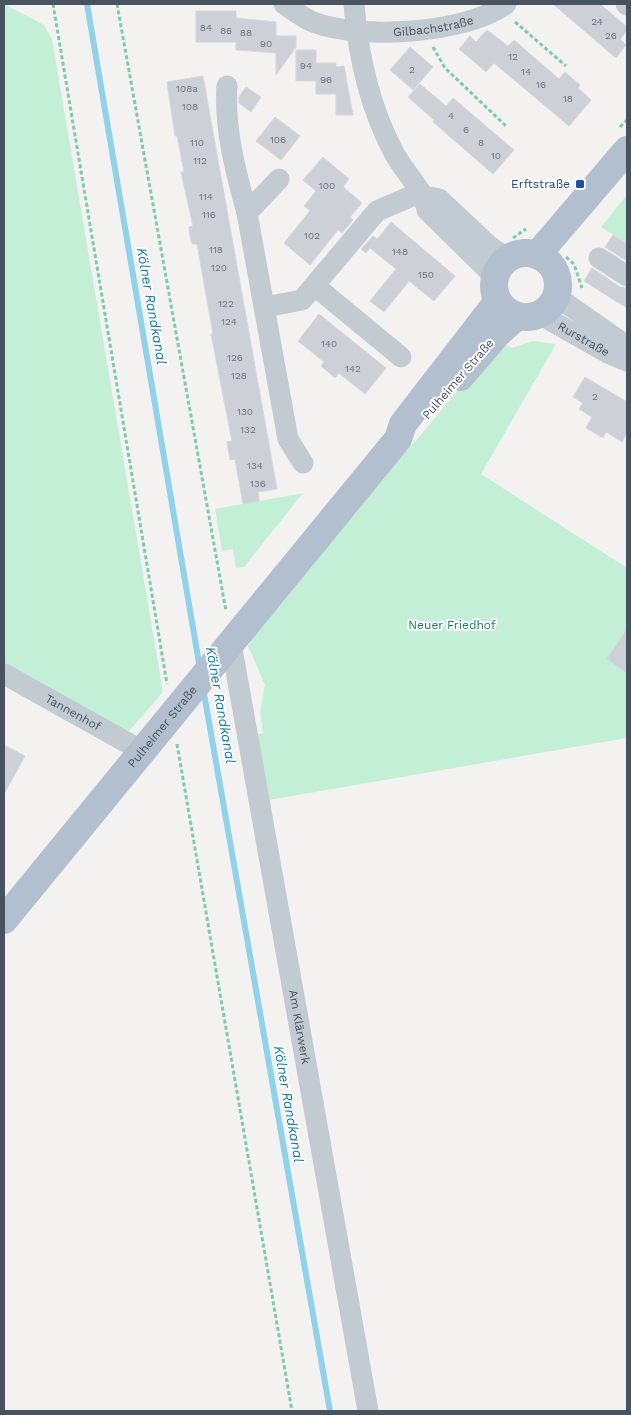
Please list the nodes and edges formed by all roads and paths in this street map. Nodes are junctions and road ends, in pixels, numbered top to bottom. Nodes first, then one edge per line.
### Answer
1 (53, 4) edge
2 (117, 4) edge
3 (354, 4) edge
4 (290, 6) edge
5 (502, 6) edge
6 (423, 29) junction
7 (357, 31) junction
8 (566, 66) dead end
9 (227, 86) dead end
10 (506, 126) dead end
11 (627, 150) edge
12 (627, 174) edge
13 (279, 179) dead end
14 (422, 194) junction
15 (248, 214) junction
16 (600, 258) dead end
17 (551, 259) junction
18 (627, 276) edge
19 (315, 286) junction
20 (519, 294) junction
21 (584, 295) dead end
22 (265, 307) junction
23 (627, 349) edge
24 (401, 357) dead end
25 (627, 361) edge
26 (302, 463) dead end
27 (229, 630) junction
28 (4, 674) edge
29 (170, 703) junction
30 (142, 751) junction
31 (4, 920) edge
32 (292, 1411) edge
33 (368, 1411) edge

1 - 29 path
2 - 27 path
3 - 7 street
4 - 7 street, Gilbachstraße
5 - 6 street, Gilbachstraße
5 - 8 path
6 - 7 street, Gilbachstraße
6 - 10 path
7 - 14 street
9 - 15 street
11 - 17 main road
12 - 17 main road
13 - 15 street
14 - 19 street
14 - 20 street
15 - 22 street
16 - 18 street
17 - 20 main road
17 - 20 main road
17 - 21 path
19 - 22 street
19 - 24 street
20 - 23 street, Rurstraße
20 - 25 street, Rurstraße
20 - 27 main road, Pulheimer Straße
22 - 26 street
27 - 29 main road, Pulheimer Straße
27 - 33 street, Am Klärwerk
28 - 30 street, Tannenhof
29 - 30 main road, Pulheimer Straße
29 - 32 path
30 - 31 main road, Pulheimer Straße

